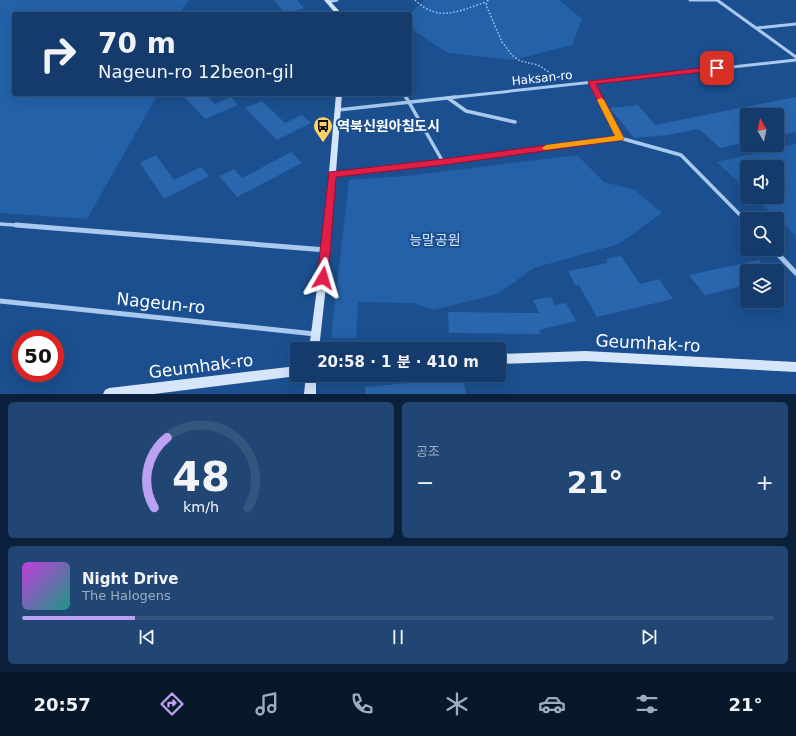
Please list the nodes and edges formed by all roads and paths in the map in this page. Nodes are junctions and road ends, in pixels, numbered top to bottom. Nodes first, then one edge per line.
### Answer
1 (336, 0) edge
2 (415, 0) edge
3 (690, 0) edge
4 (717, 0) edge
5 (327, 1) edge
6 (487, 1) edge
7 (337, 12) edge
8 (796, 24) edge
9 (756, 28) junction
10 (796, 57) edge
11 (796, 60) edge
12 (591, 82) junction
13 (573, 84) junction
14 (339, 96) edge
15 (406, 96) edge
16 (448, 98) junction
17 (410, 102) junction
18 (338, 110) junction
19 (514, 122) dead end
20 (620, 138) junction
21 (443, 162) junction
22 (332, 174) junction
23 (740, 215) edge
24 (0, 224) edge
25 (326, 250) junction
26 (780, 256) edge
27 (796, 273) edge
28 (2, 302) edge
29 (315, 334) junction
30 (314, 342) edge
31 (506, 359) edge
32 (796, 368) edge
33 (290, 372) edge
34 (311, 382) edge
35 (109, 394) edge
36 (310, 394) edge

1 - 5 street
2 - 6 path
3 - 4 street
4 - 9 street
5 - 7 main road
6 - 13 path
8 - 9 street
9 - 10 street
11 - 12 street, Haksan-ro
12 - 13 street, Haksan-ro
12 - 20 street
13 - 16 street, Haksan-ro
14 - 18 main road
15 - 17 street
16 - 17 street, Haksan-ro
16 - 19 street
17 - 18 street, Haksan-ro
17 - 21 street
18 - 22 main road
20 - 21 street
20 - 23 street
21 - 22 street
22 - 25 main road
24 - 25 street
25 - 29 main road
26 - 27 street
28 - 29 street, Nageun-ro
29 - 30 main road
31 - 32 main road, Geumhak-ro
33 - 35 main road, Geumhak-ro
34 - 36 main road

